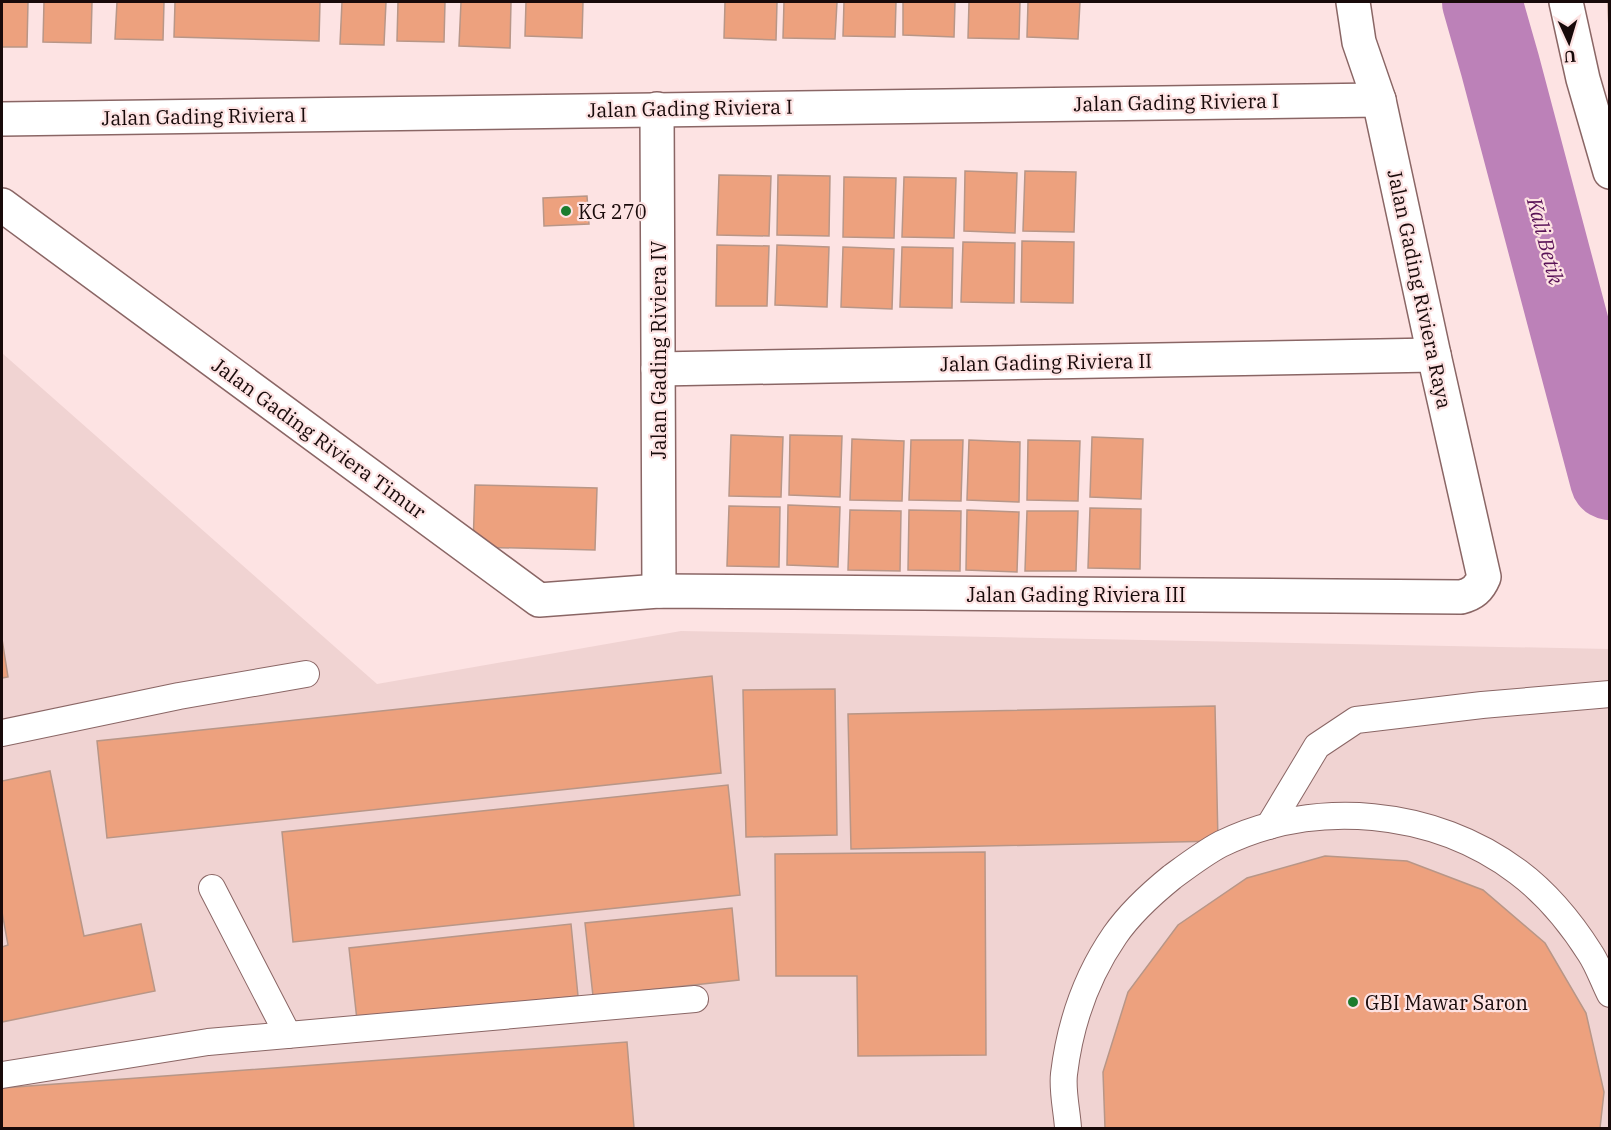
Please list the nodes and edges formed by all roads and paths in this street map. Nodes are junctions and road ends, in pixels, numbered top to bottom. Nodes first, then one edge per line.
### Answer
1 (1353, 2) edge
2 (1566, 2) edge
3 (1379, 100) junction
4 (657, 109) junction
5 (2, 119) edge
6 (1610, 172) edge
7 (2, 205) edge
8 (1434, 355) junction
9 (658, 369) junction
10 (1484, 577) joint
11 (659, 591) junction
12 (306, 674) dead end
13 (1610, 694) edge
14 (2, 733) edge
15 (1269, 826) junction
16 (212, 888) dead end
17 (1610, 994) edge
18 (695, 999) dead end
19 (288, 1035) junction
20 (2, 1075) edge
21 (1068, 1128) edge

1 - 3 street, Jalan Gading Riviera Raya
2 - 6 street
3 - 4 street, Jalan Gading Riviera I
3 - 8 street, Jalan Gading Riviera Raya
4 - 5 street, Jalan Gading Riviera I
4 - 9 street, Jalan Gading Riviera IV
7 - 11 street, Jalan Gading Riviera Timur
8 - 9 street, Jalan Gading Riviera II
8 - 10 street, Jalan Gading Riviera Raya
9 - 11 street, Jalan Gading Riviera IV
10 - 11 street, Jalan Gading Riviera III
12 - 14 lane
13 - 15 lane
15 - 17 lane
15 - 21 lane
16 - 19 lane
18 - 19 lane
19 - 20 lane

